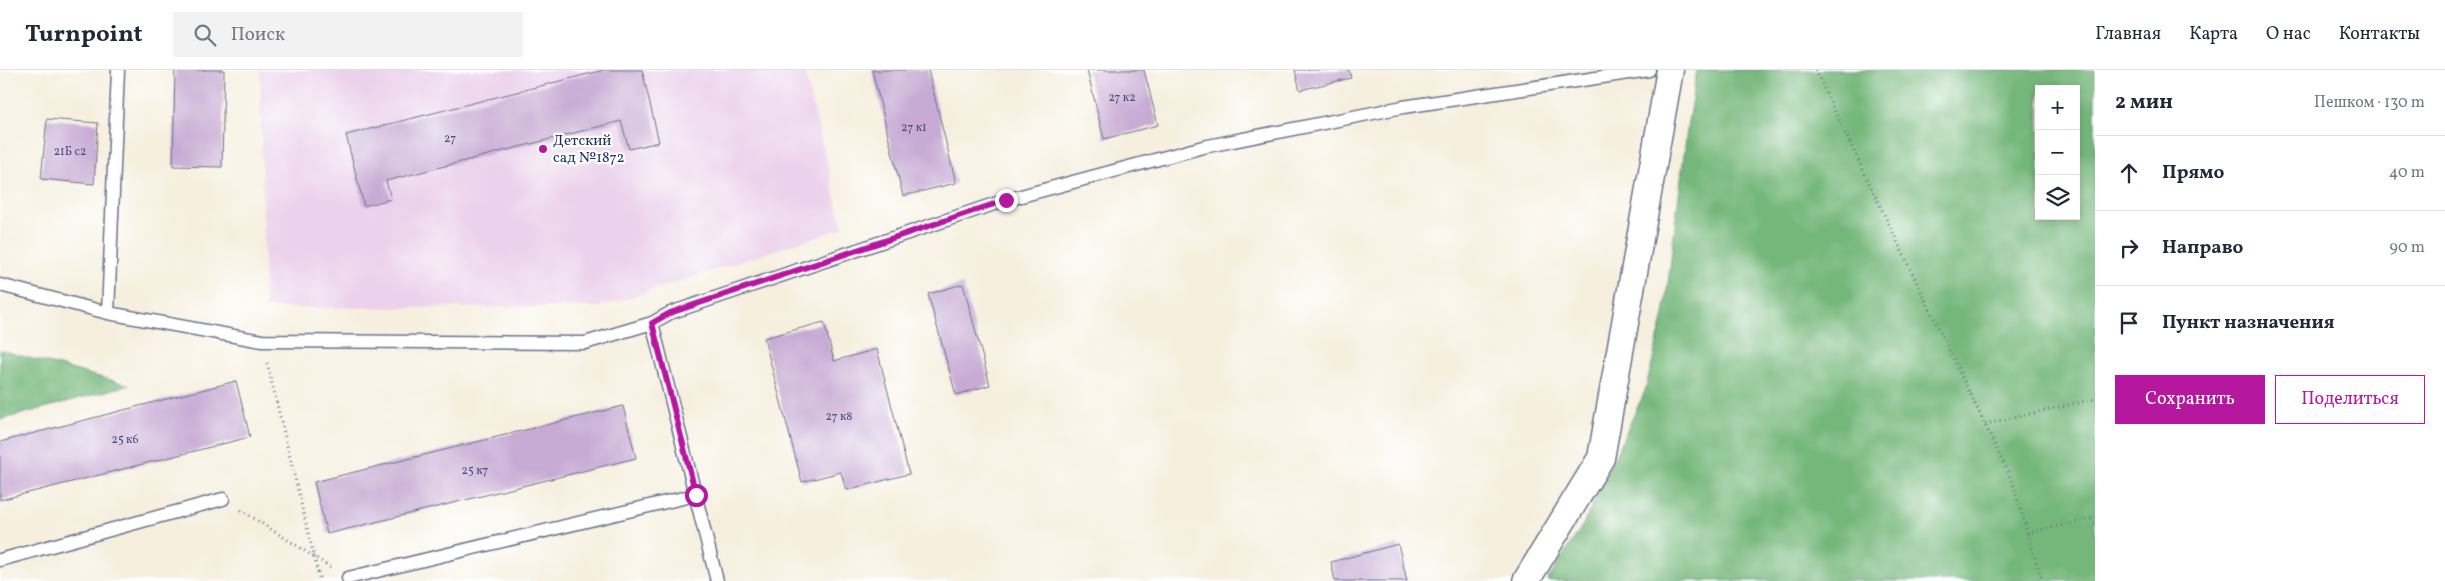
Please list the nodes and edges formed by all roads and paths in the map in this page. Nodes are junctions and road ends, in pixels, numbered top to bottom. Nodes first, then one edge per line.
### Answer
1 (118, 70) edge
2 (1649, 70) edge
3 (1670, 70) edge
4 (1815, 70) edge
5 (0, 285) edge
6 (108, 313) junction
7 (652, 323) junction
8 (262, 341) junction
9 (2095, 399) edge
10 (1985, 424) junction
11 (696, 495) junction
12 (223, 499) joint
13 (2095, 518) edge
14 (2028, 533) junction
15 (314, 556) junction
16 (0, 560) edge
17 (348, 578) joint
18 (320, 581) edge
19 (717, 581) edge
20 (1526, 581) edge
21 (2042, 581) edge

1 - 6 lane
2 - 7 lane
3 - 20 street
4 - 10 path
5 - 6 lane
6 - 8 lane
7 - 8 lane
7 - 11 lane
8 - 15 path
9 - 10 path
10 - 14 path
11 - 17 lane
11 - 19 lane
12 - 15 path
12 - 16 lane
13 - 14 path
14 - 21 path
15 - 17 path
15 - 18 path

